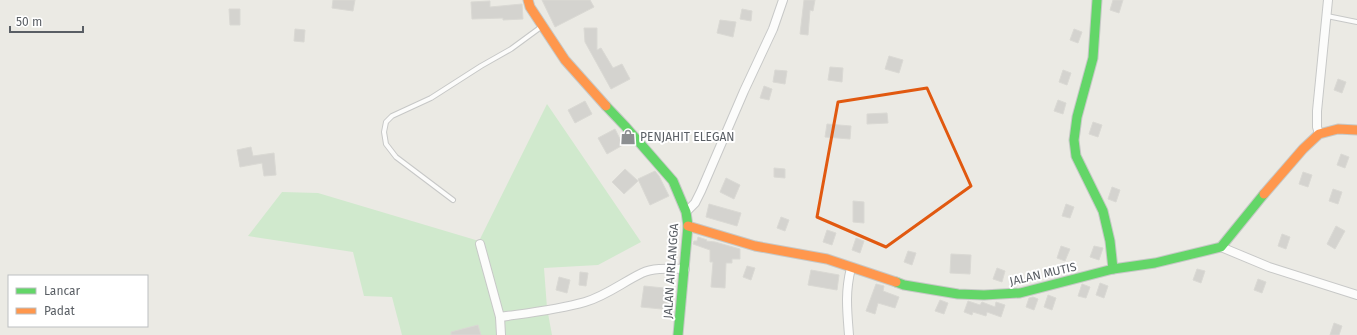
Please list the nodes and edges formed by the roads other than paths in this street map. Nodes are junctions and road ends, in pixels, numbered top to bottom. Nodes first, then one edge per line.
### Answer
1 (528, 0) edge
2 (783, 0) edge
3 (1097, 0) edge
4 (1328, 0) edge
5 (1327, 16) junction
6 (1357, 22) edge
7 (543, 25) junction
8 (1357, 130) edge
9 (1320, 134) junction
10 (453, 200) dead end
11 (686, 212) junction
12 (688, 226) junction
13 (480, 244) dead end
14 (1221, 247) junction
15 (850, 268) junction
16 (685, 269) junction
17 (1113, 269) junction
18 (1357, 295) edge
19 (500, 317) junction
20 (501, 335) edge
21 (678, 335) edge
22 (849, 335) edge

1 - 7 street, JALAN AIRLANGGA
2 - 11 street
3 - 17 street
4 - 5 street
5 - 6 lane
5 - 9 street
7 - 10 lane
7 - 11 street, JALAN AIRLANGGA
8 - 9 street
9 - 14 street
11 - 12 street, JALAN AIRLANGGA
12 - 15 street, JALAN MUTIS
12 - 16 street, JALAN AIRLANGGA
13 - 19 street
14 - 17 street, JALAN MUTIS
14 - 18 street
15 - 17 street, JALAN MUTIS
15 - 22 street
16 - 19 street
16 - 21 street, JALAN AIRLANGGA
19 - 20 street

